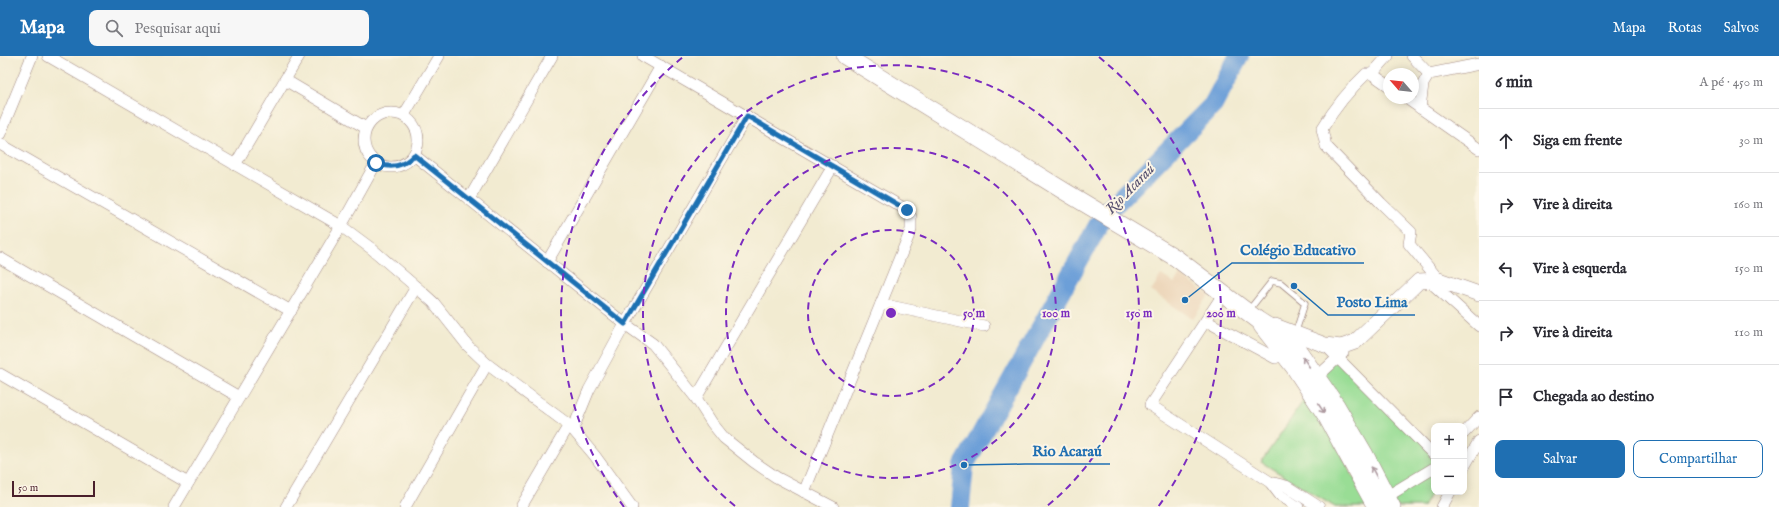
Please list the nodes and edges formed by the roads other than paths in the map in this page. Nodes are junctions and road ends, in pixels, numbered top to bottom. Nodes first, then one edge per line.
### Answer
1 (32, 56) edge
2 (48, 56) edge
3 (299, 56) edge
4 (439, 56) edge
5 (552, 56) edge
6 (643, 56) edge
7 (845, 56) edge
8 (1388, 56) edge
9 (1412, 56) edge
10 (1479, 64) edge
11 (661, 66) junction
12 (1372, 74) junction
13 (1429, 74) junction
14 (285, 80) junction
15 (1383, 82) edge
16 (1414, 104) edge
17 (1420, 108) junction
18 (404, 115) junction
19 (747, 116) junction
20 (366, 128) junction
21 (0, 134) edge
22 (0, 144) edge
23 (1479, 149) edge
24 (414, 155) junction
25 (376, 163) junction
26 (235, 165) junction
27 (833, 166) junction
28 (469, 199) junction
29 (341, 226) junction
30 (0, 258) edge
31 (547, 262) junction
32 (1434, 280) junction
33 (416, 287) junction
34 (1224, 293) junction
35 (1479, 294) edge
36 (881, 304) junction
37 (291, 311) junction
38 (1253, 316) junction
39 (1206, 321) junction
40 (625, 324) junction
41 (984, 326) dead end
42 (1479, 326) edge
43 (1295, 334) junction
44 (1355, 342) junction
45 (1325, 345) junction
46 (1283, 354) junction
47 (1338, 358) junction
48 (488, 364) junction
49 (0, 374) edge
50 (1317, 377) junction
51 (239, 397) junction
52 (696, 398) junction
53 (1479, 417) edge
54 (571, 427) junction
55 (1467, 430) edge
56 (1479, 441) edge
57 (1431, 452) edge
58 (1467, 462) edge
59 (1431, 470) edge
60 (1270, 482) junction
61 (188, 483) junction
62 (804, 492) junction
63 (1448, 495) edge
64 (1380, 504) edge
65 (174, 507) edge
66 (286, 507) edge
67 (405, 507) edge
68 (521, 507) edge
69 (632, 507) edge
70 (833, 507) edge
71 (1298, 507) edge
72 (1319, 507) edge
73 (1442, 507) edge

1 - 21 street
2 - 26 street
3 - 14 street
4 - 18 street
5 - 28 street
6 - 11 street
7 - 34 main road
8 - 12 street
9 - 13 street
10 - 13 street
11 - 19 street
11 - 31 street
12 - 15 street
12 - 32 street
13 - 17 street
14 - 20 street
14 - 26 street
16 - 17 street
17 - 23 street
18 - 20 street
18 - 24 street
19 - 27 street
19 - 40 street
20 - 25 street
22 - 37 street
24 - 25 street
24 - 28 street
25 - 29 street
26 - 29 street
27 - 36 street
27 - 52 street
28 - 31 street
29 - 33 street
29 - 37 street
30 - 51 street
31 - 40 street
32 - 35 street
32 - 42 street
32 - 44 street
33 - 48 street
33 - 66 street
34 - 38 main road
34 - 39 street
36 - 41 street
36 - 62 street
37 - 51 street
38 - 43 street
38 - 43 lane
38 - 46 main road
50 -> 38 main road
39 - 46 street
39 - 60 street
40 - 52 street
40 - 54 street
43 - 45 street
44 - 45 street
44 - 47 street
45 - 47 street
46 -> 64 main road
47 - 50 street
47 - 57 street
48 - 54 street
48 - 67 street
49 - 61 street
64 -> 50 main road
51 - 61 street
52 - 62 street
53 - 55 street
54 - 68 street
54 - 69 street
56 - 58 street
59 - 64 street
60 - 71 street
60 - 72 street
61 - 65 street
62 - 70 street
63 - 73 street

